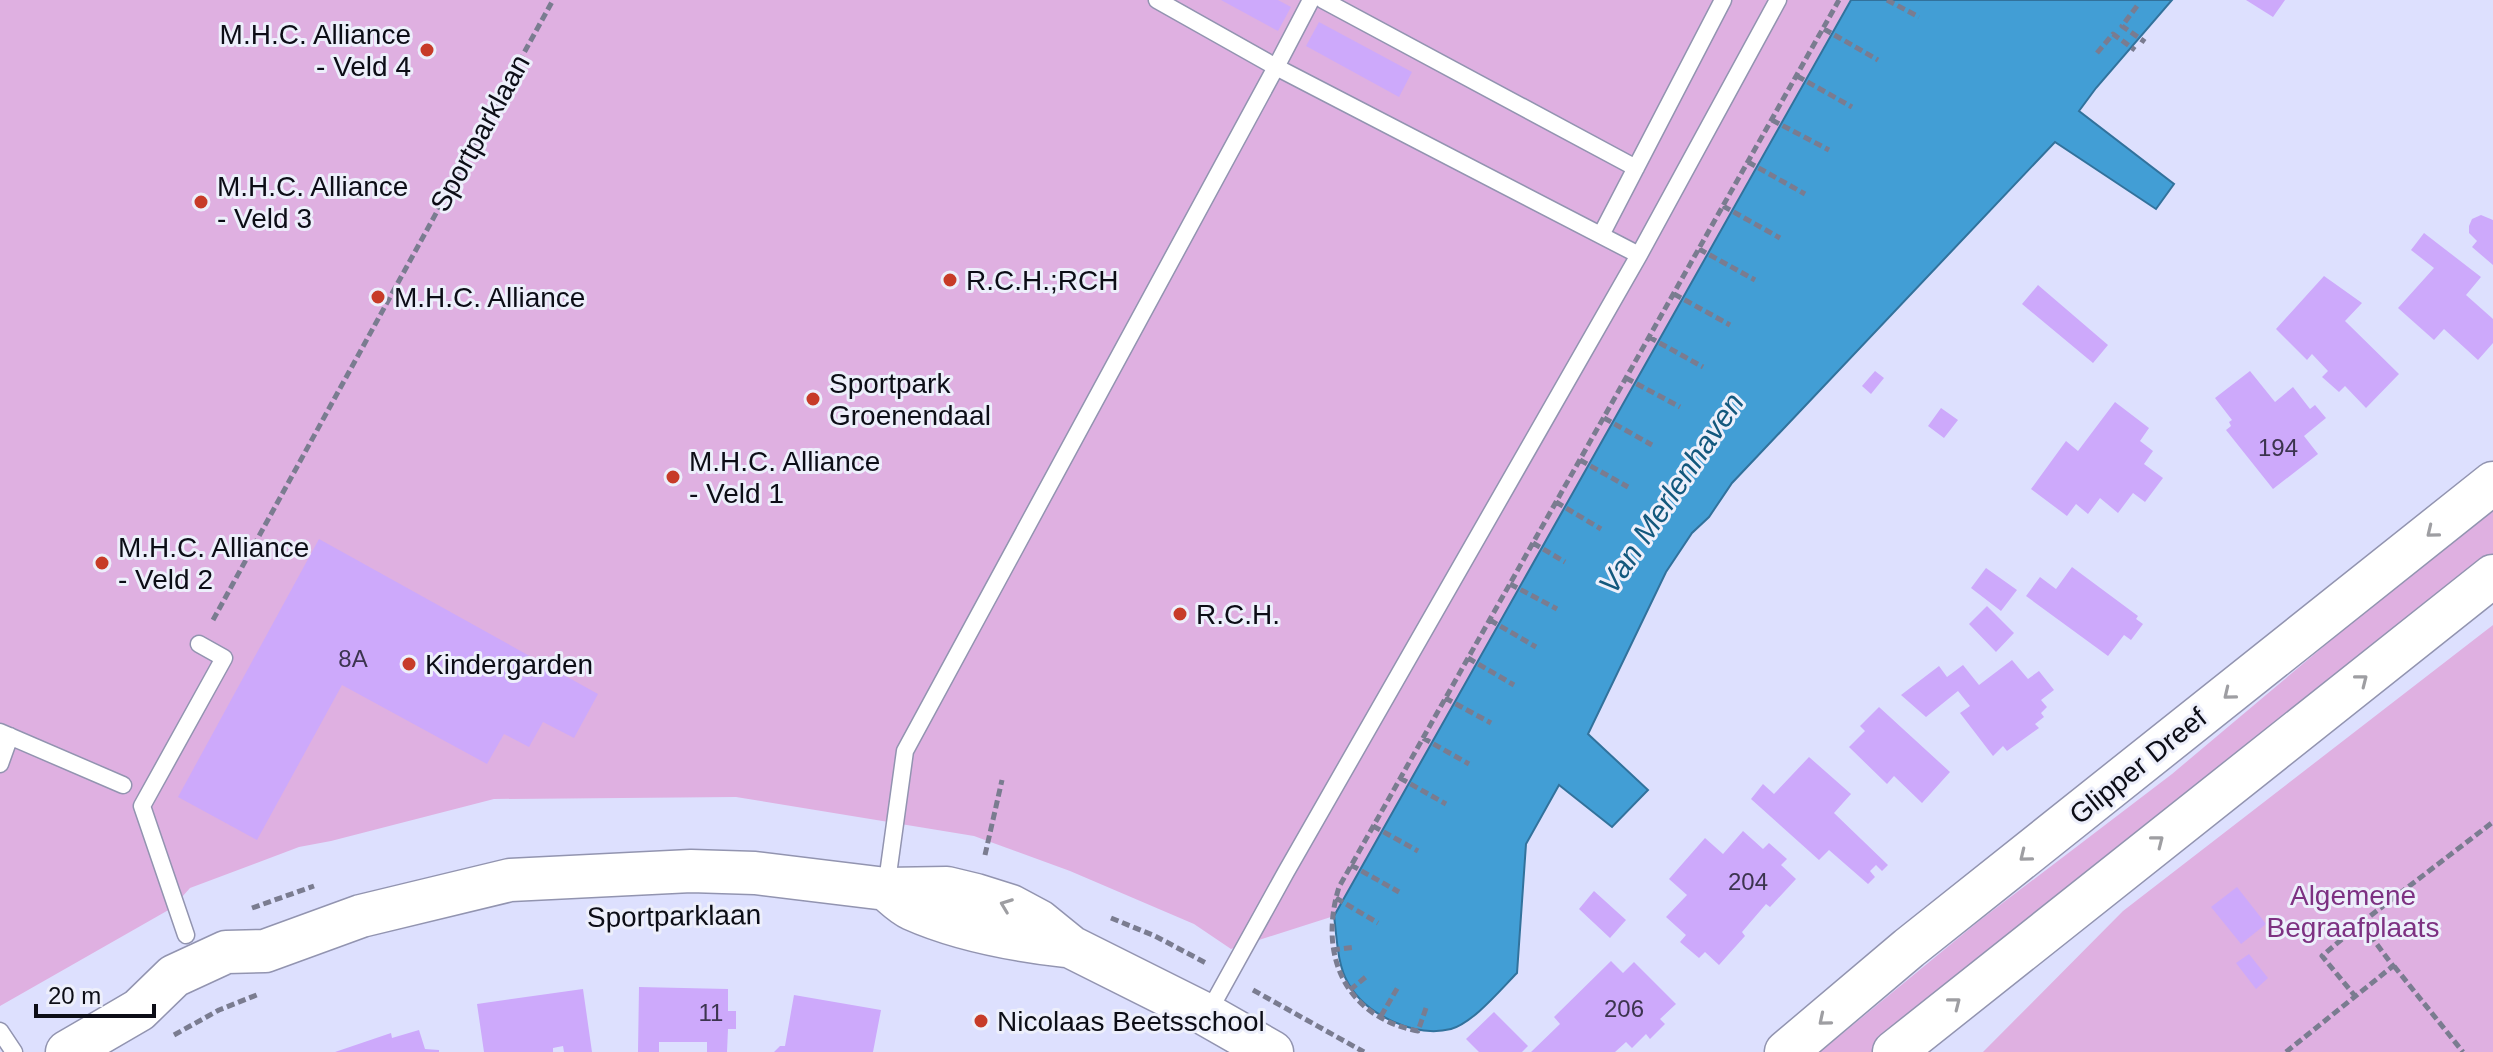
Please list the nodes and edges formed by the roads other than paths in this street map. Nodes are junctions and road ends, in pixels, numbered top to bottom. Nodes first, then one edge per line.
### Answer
1 (1157, 0) edge
2 (1311, 0) edge
3 (1323, 0) edge
4 (1723, 0) edge
5 (1778, 0) edge
6 (1276, 67) junction
7 (1636, 168) junction
8 (1601, 235) junction
9 (1639, 255) junction
10 (2493, 483) edge
11 (2493, 576) edge
12 (199, 644) road end
13 (5, 734) edge
14 (0, 764) edge
15 (123, 785) dead end
16 (886, 889) junction
17 (186, 935) dead end
18 (1207, 1015) junction
19 (0, 1031) edge
20 (14, 1052) edge
21 (67, 1052) edge
22 (1272, 1052) edge
23 (1786, 1052) edge
24 (1894, 1052) edge

1 - 6 lane
2 - 6 lane
3 - 7 lane
4 - 7 lane
5 - 9 lane
6 - 8 lane
6 - 16 lane
7 - 8 lane
8 - 9 lane
9 - 18 lane
10 -> 23 street, Glipper Dreef
24 -> 11 street
12 - 17 lane
13 - 14 lane
13 - 15 lane
16 - 18 street, Sportparklaan
16 - 21 street, Sportparklaan
18 - 22 street, Sportparklaan
19 - 20 lane

